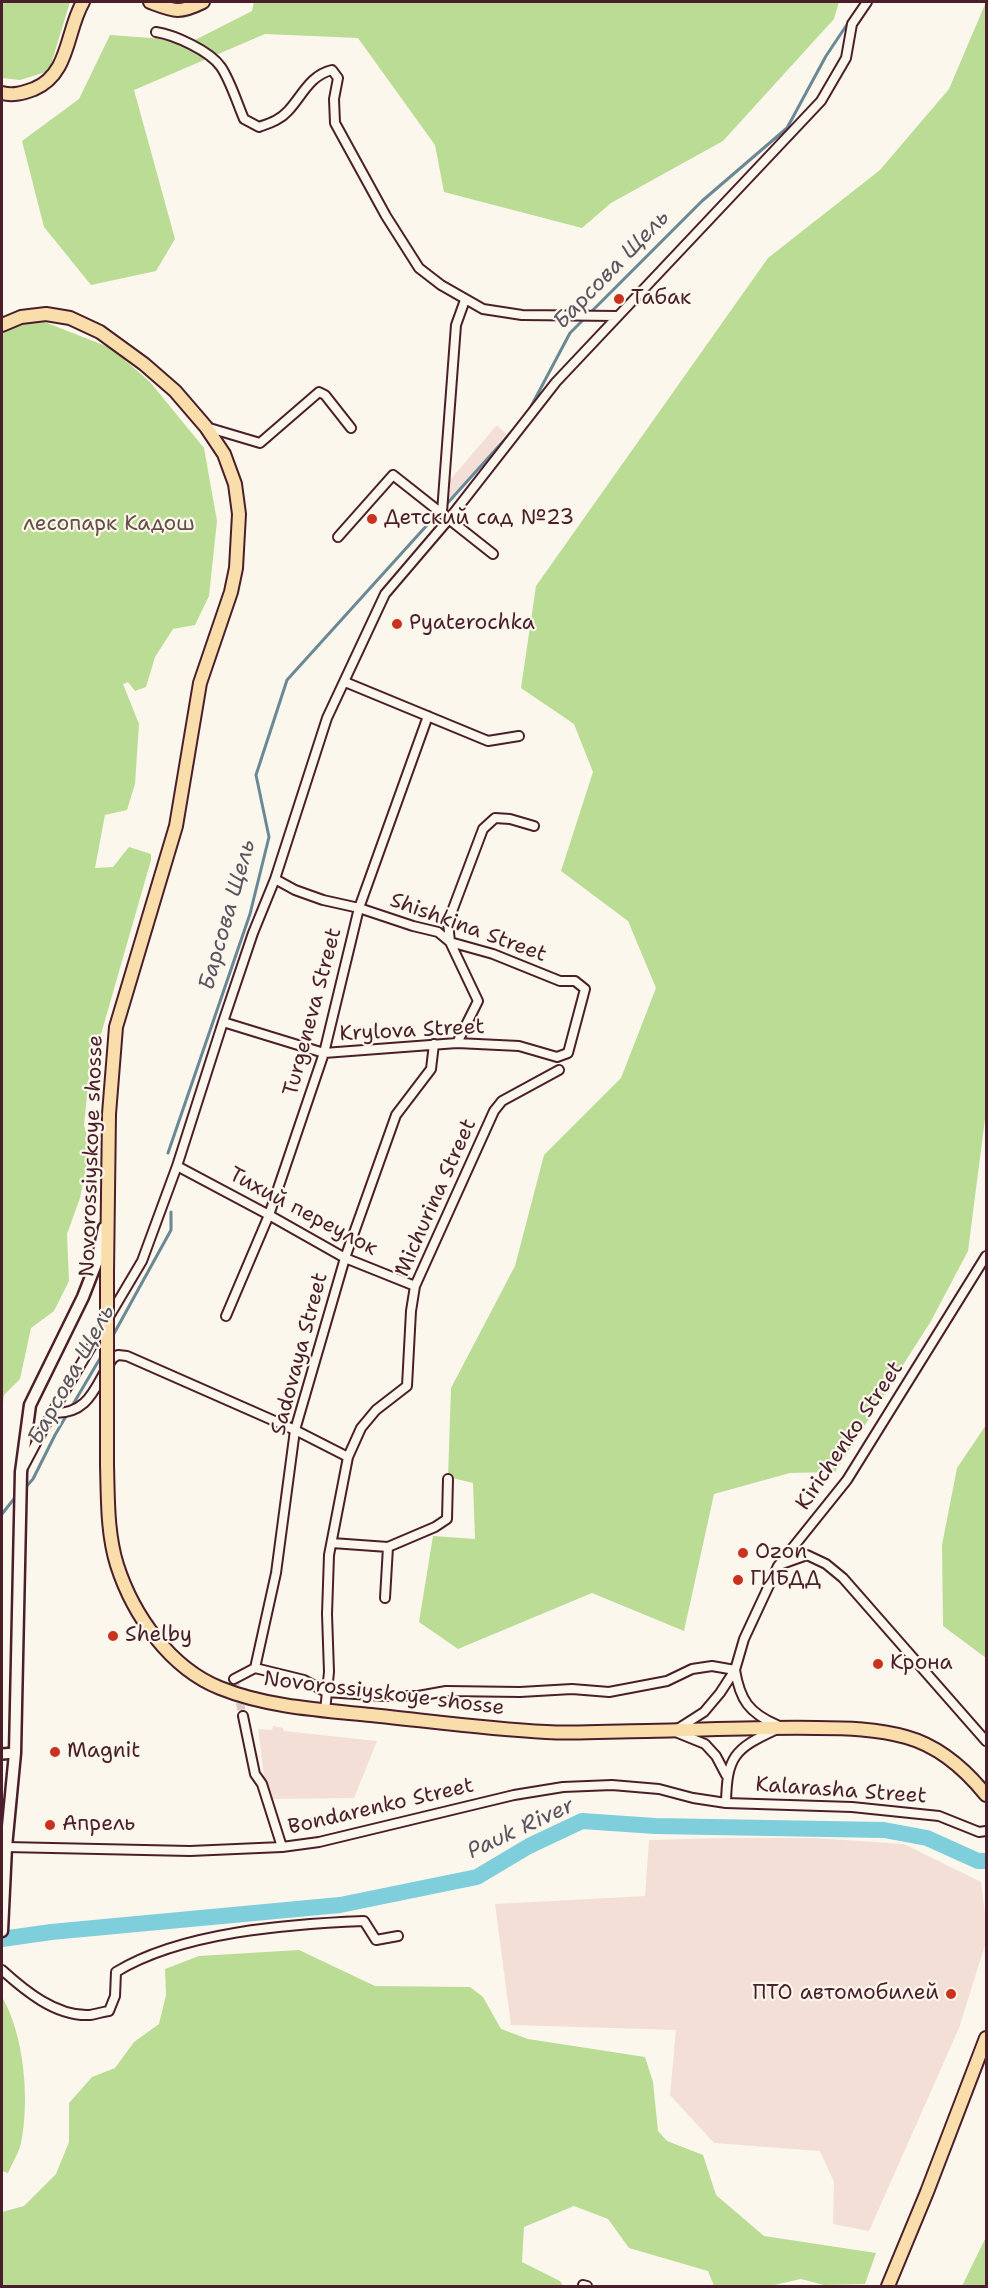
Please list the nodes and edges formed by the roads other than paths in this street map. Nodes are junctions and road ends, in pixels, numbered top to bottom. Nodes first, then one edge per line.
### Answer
1 (83, 2) edge
2 (150, 2) edge
3 (203, 2) edge
4 (867, 2) edge
5 (156, 32) dead end
6 (2, 93) edge
7 (465, 300) junction
8 (617, 316) junction
9 (2, 326) edge
10 (206, 427) junction
11 (351, 428) dead end
12 (442, 512) junction
13 (449, 519) junction
14 (338, 537) dead end
15 (493, 554) dead end
16 (345, 682) junction
17 (428, 716) junction
18 (519, 736) dead end
19 (534, 826) dead end
20 (275, 879) junction
21 (359, 908) junction
22 (450, 942) junction
23 (223, 1022) junction
24 (457, 1043) junction
25 (434, 1044) junction
26 (324, 1053) junction
27 (568, 1053) joint
28 (559, 1070) dead end
29 (177, 1166) junction
30 (107, 1214) junction
31 (269, 1215) junction
32 (987, 1256) edge
33 (345, 1258) junction
34 (415, 1286) junction
35 (226, 1316) dead end
36 (52, 1413) junction
37 (295, 1430) junction
38 (348, 1457) junction
39 (21, 1474) junction
40 (448, 1479) dead end
41 (332, 1542) junction
42 (388, 1547) junction
43 (778, 1566) junction
44 (385, 1598) dead end
45 (255, 1668) junction
46 (735, 1670) junction
47 (234, 1679) dead end
48 (326, 1692) junction
49 (325, 1711) junction
50 (243, 1716) tunnel mouth
51 (781, 1727) junction
52 (673, 1731) junction
53 (987, 1741) edge
54 (15, 1753) junction
55 (2, 1754) edge
56 (726, 1775) junction
57 (987, 1795) edge
58 (726, 1803) junction
59 (987, 1831) edge
60 (6, 1847) junction
61 (282, 1847) junction
62 (3, 1863) edge
63 (2, 1931) edge
64 (398, 1936) dead end
65 (2, 1970) edge
66 (987, 2038) edge
67 (888, 2286) edge

1 - 6 highway
2 - 3 highway
4 - 8 street
5 - 7 street
7 - 8 street
7 - 12 street
8 - 13 street
9 - 10 highway, Novorossiyskoye shosse
10 - 11 street
10 - 30 highway, Novorossiyskoye shosse
12 - 13 street
12 - 14 street
13 - 15 street
13 - 16 street
16 - 17 street
16 - 20 street
17 - 18 street
17 - 21 street, Turgeneva Street
19 - 22 street
20 - 21 street, Shishkina Street
20 - 23 street
21 - 22 street, Shishkina Street
21 - 26 street, Turgeneva Street
22 - 24 street
22 - 27 street, Shishkina Street
23 - 26 street, Krylova Street
23 - 29 street
24 - 25 street, Krylova Street
24 - 27 street, Krylova Street
25 - 26 street, Krylova Street
25 - 33 street, Sadovaya Street
26 - 31 street, Turgeneva Street
28 - 34 street, Michurina Street
29 - 31 street, Тихий переулок
29 - 36 street
30 - 39 main road
30 - 49 highway, Novorossiyskoye shosse, bridge
31 - 33 street, Тихий переулок
31 - 35 street, Turgeneva Street
32 - 43 street, Kirichenko Street
33 - 34 street, Тихий переулок
33 - 37 street, Sadovaya Street
34 - 38 street, Michurina Street
36 - 37 street
36 - 39 street
37 - 38 street
37 - 45 street, Sadovaya Street
38 - 41 street, Michurina Street
39 - 54 main road
40 - 42 street
41 - 42 street
41 - 48 street, Michurina Street
42 - 44 street
43 - 46 street, Kirichenko Street
43 - 53 street
45 - 47 street
45 - 48 street
46 - 48 street
46 - 51 street
46 - 52 street
48 - 49 street, Michurina Street
49 - 52 highway, Novorossiyskoye shosse
50 - 61 street
51 - 52 highway, Novorossiyskoye shosse
51 - 56 street
51 - 57 highway, Novorossiyskoye shosse
52 - 56 street
54 - 55 street
54 - 60 main road
56 - 58 street
58 - 59 street, Kalarasha Street
58 - 61 street, Bondarenko Street
60 - 61 street, Bondarenko Street
60 - 62 main road
62 - 63 main road
64 - 65 street
66 - 67 highway

